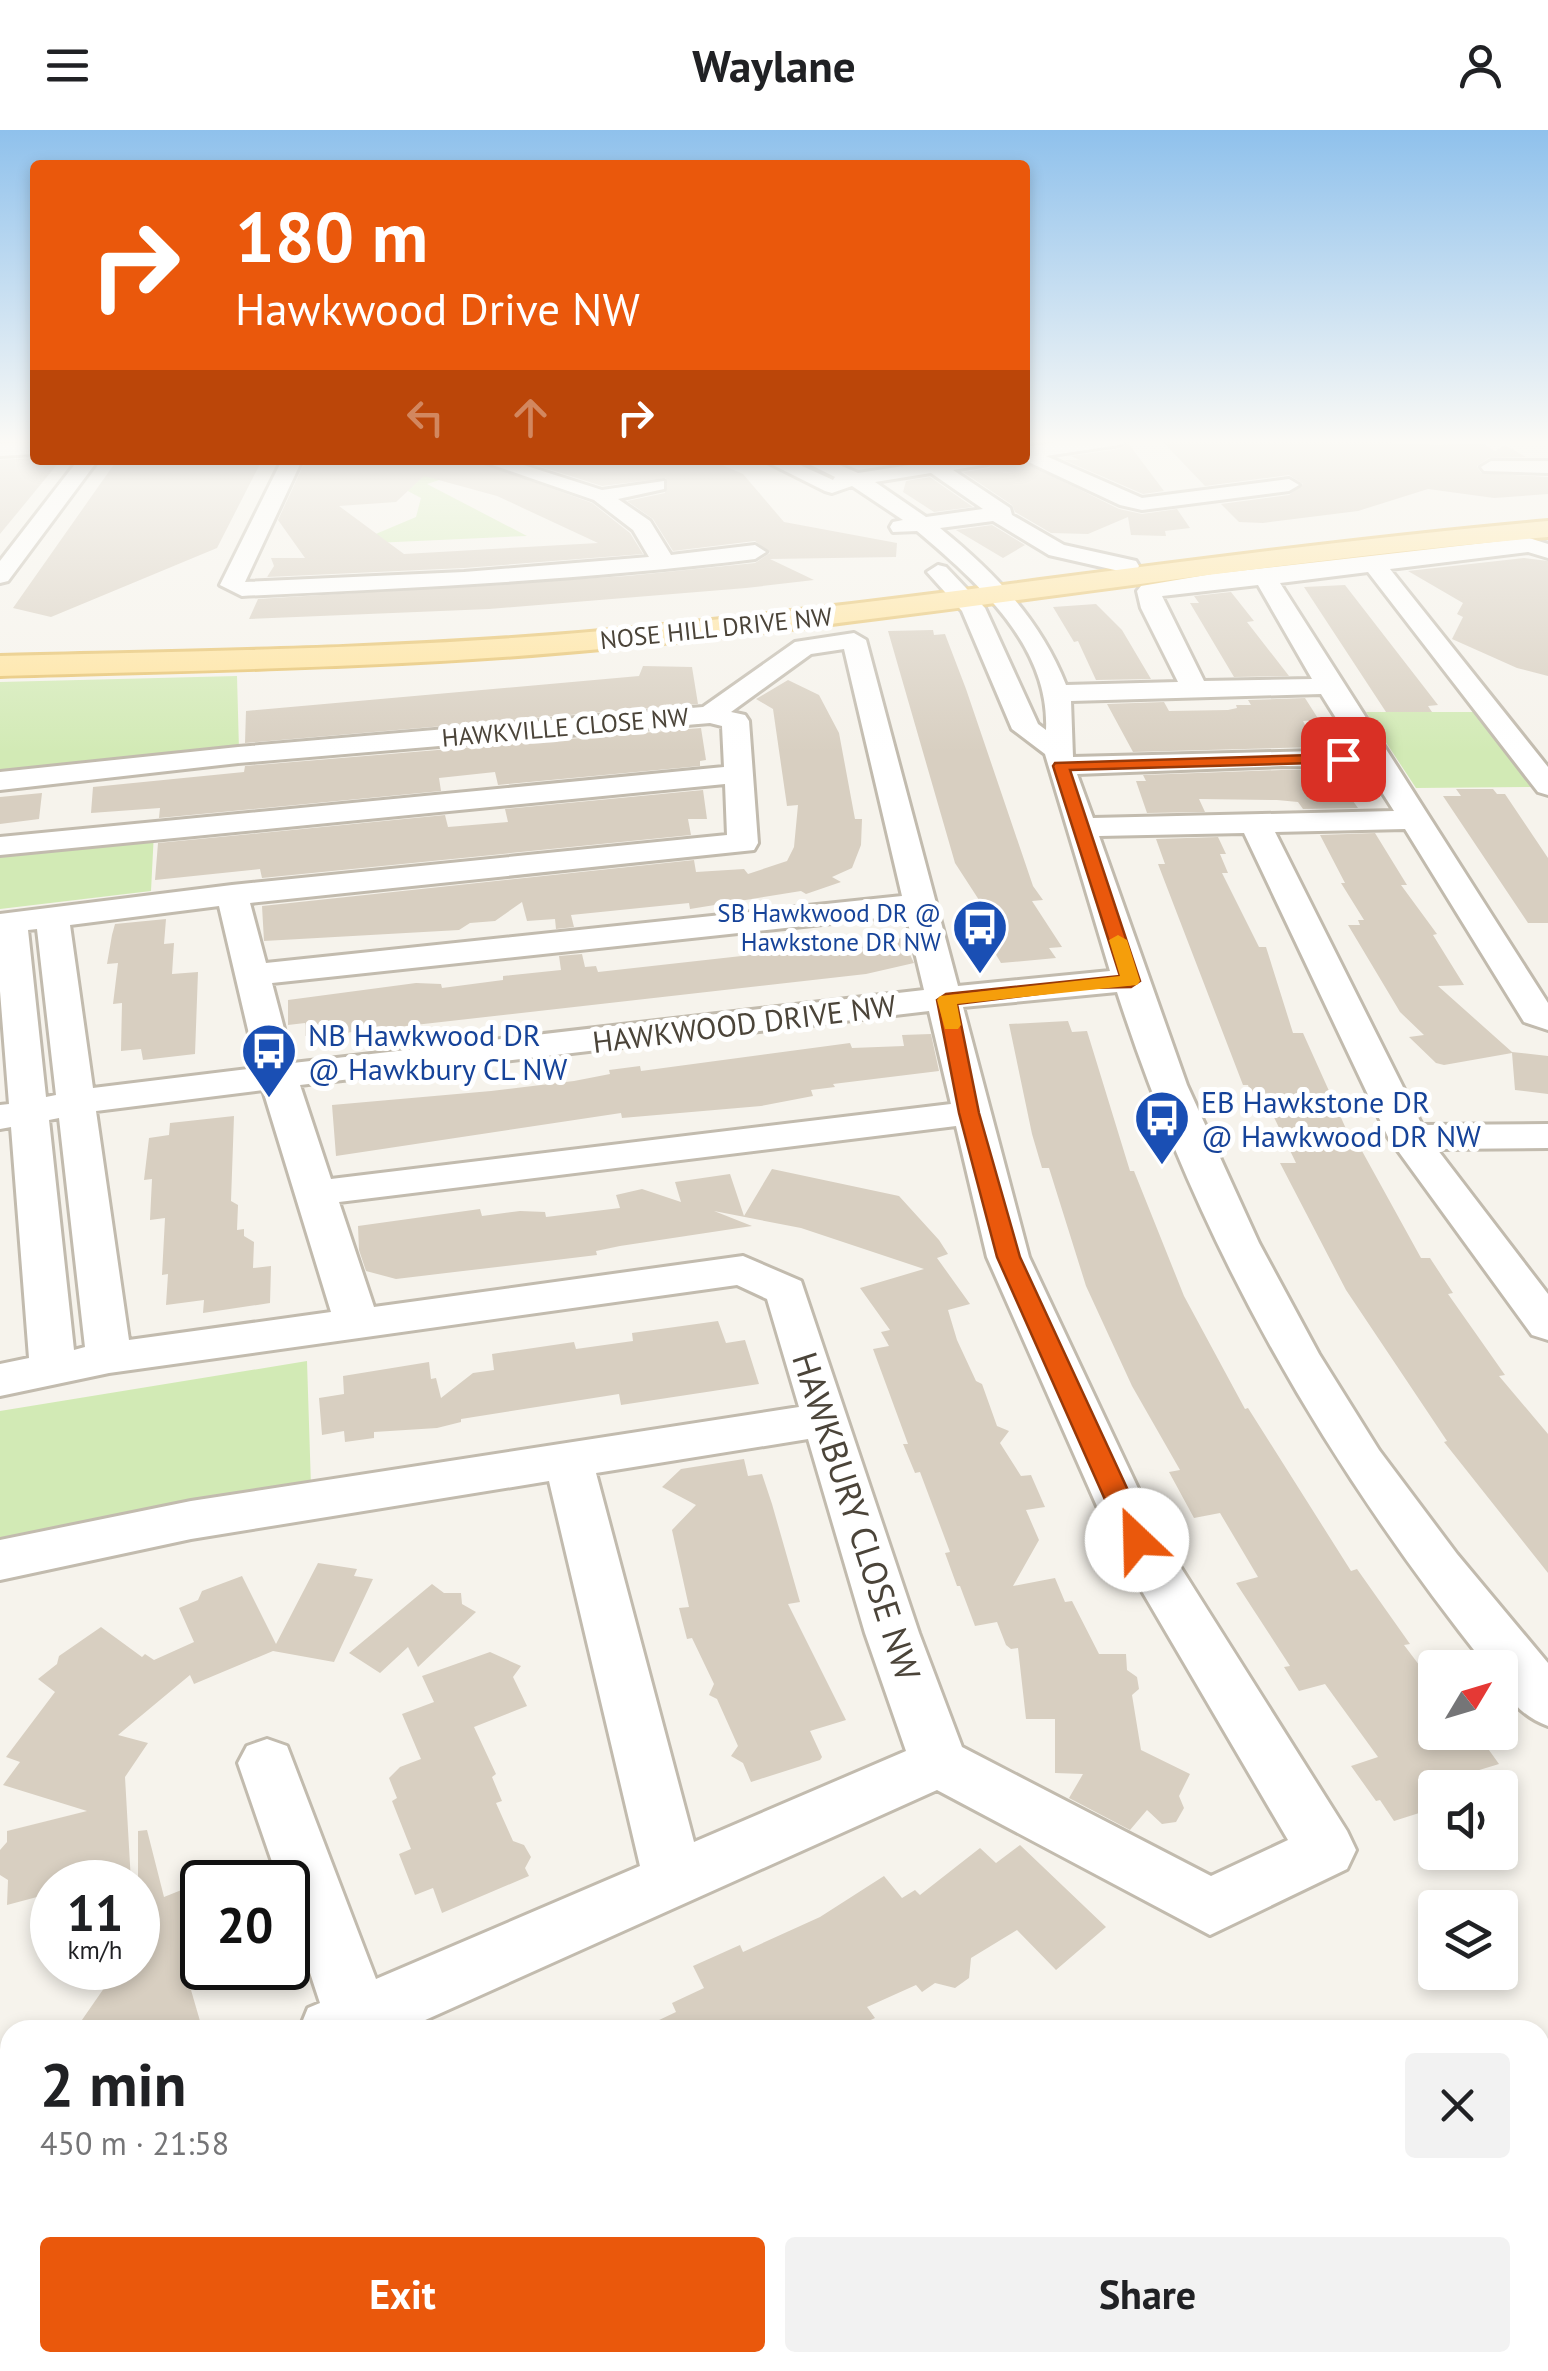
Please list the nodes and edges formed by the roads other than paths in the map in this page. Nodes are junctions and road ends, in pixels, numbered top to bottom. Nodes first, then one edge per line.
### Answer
1 (25, 544) edge
2 (252, 544) edge
3 (653, 544) edge
4 (912, 544) edge
5 (937, 544) edge
6 (1046, 544) edge
7 (1281, 544) edge
8 (1373, 544) edge
9 (1530, 544) edge
10 (755, 552) dead end
11 (664, 562) junction
12 (1372, 563) junction
13 (1128, 566) junction
14 (0, 576) edge
15 (1265, 578) junction
16 (974, 586) junction
17 (857, 613) junction
18 (982, 628) junction
19 (0, 651) edge
20 (0, 666) edge
21 (1329, 686) junction
22 (1195, 689) junction
23 (1056, 692) junction
24 (710, 714) junction
25 (1371, 752) junction
26 (1059, 757) junction
27 (738, 774) junction
28 (0, 781) edge
29 (1548, 786) edge
30 (1413, 820) junction
31 (1254, 823) junction
32 (1082, 827) junction
33 (0, 846) edge
34 (232, 895) junction
35 (918, 904) junction
36 (52, 916) junction
37 (5, 923) edge
38 (252, 975) junction
39 (1131, 981) junction
40 (946, 1000) junction
41 (1548, 1018) edge
42 (278, 1077) junction
43 (77, 1104) junction
44 (969, 1113) junction
45 (15, 1114) edge
46 (1548, 1136) edge
47 (1408, 1137) junction
48 (314, 1193) junction
49 (357, 1323) junction
50 (1548, 1326) edge
51 (109, 1358) junction
52 (53, 1368) junction
53 (0, 1380) edge
54 (825, 1420) junction
55 (569, 1462) junction
56 (0, 1560) edge
57 (1548, 1703) edge
58 (267, 1762) dead end
59 (940, 1763) junction
60 (674, 1882) junction
61 (343, 2020) edge
62 (353, 2020) edge

1 - 14 street
2 - 11 street
3 - 11 street
4 - 16 street
5 - 16 street
6 - 13 street
7 - 13 main road, NOSE HILL DRIVE NW
8 - 16 main road, NOSE HILL DRIVE NW
9 - 12 street
10 - 11 street
12 - 15 street
12 - 29 street
13 - 16 main road, NOSE HILL DRIVE NW
15 - 21 street
15 - 22 street
16 - 17 main road, NOSE HILL DRIVE NW
16 - 18 street
16 - 19 main road, NOSE HILL DRIVE NW
16 - 23 street
17 - 18 main road
17 - 20 main road, NOSE HILL DRIVE NW
18 - 26 street
21 - 22 street
21 - 25 street
22 - 23 street
23 - 26 street
24 - 27 street, HAWKVILLE CLOSE NW
24 - 28 street, HAWKVILLE CLOSE NW
24 - 35 street
25 - 26 street
25 - 30 street
26 - 32 street
27 - 33 street
27 - 34 street, HAWKVILLE CLOSE NW
30 - 31 street
30 - 41 street
31 - 32 street
31 - 47 street
32 - 39 street
34 - 36 street, HAWKVILLE CLOSE NW
34 - 38 street
35 - 38 street
35 - 40 street
36 - 37 street, HAWKVILLE CLOSE NW
36 - 43 street
37 - 45 street, HAWKVILLE CLOSE NW
38 - 42 street
39 - 40 street, HAWKWOOD DRIVE NW
39 - 57 street
40 - 42 street, HAWKWOOD DRIVE NW
40 - 44 street
42 - 43 street, HAWKWOOD DRIVE NW
42 - 48 street
43 - 45 street, HAWKWOOD DRIVE NW
43 - 51 street
44 - 48 street
44 - 59 street
45 - 52 street
46 - 47 street
47 - 50 street
48 - 49 street
49 - 51 street, HAWKBURY CLOSE NW
49 - 54 street, HAWKBURY CLOSE NW
51 - 52 street, HAWKBURY CLOSE NW
52 - 53 street, HAWKBURY CLOSE NW
54 - 55 street
54 - 59 street, HAWKBURY CLOSE NW
55 - 56 street
55 - 60 street
58 - 61 street
59 - 60 street
60 - 62 street

